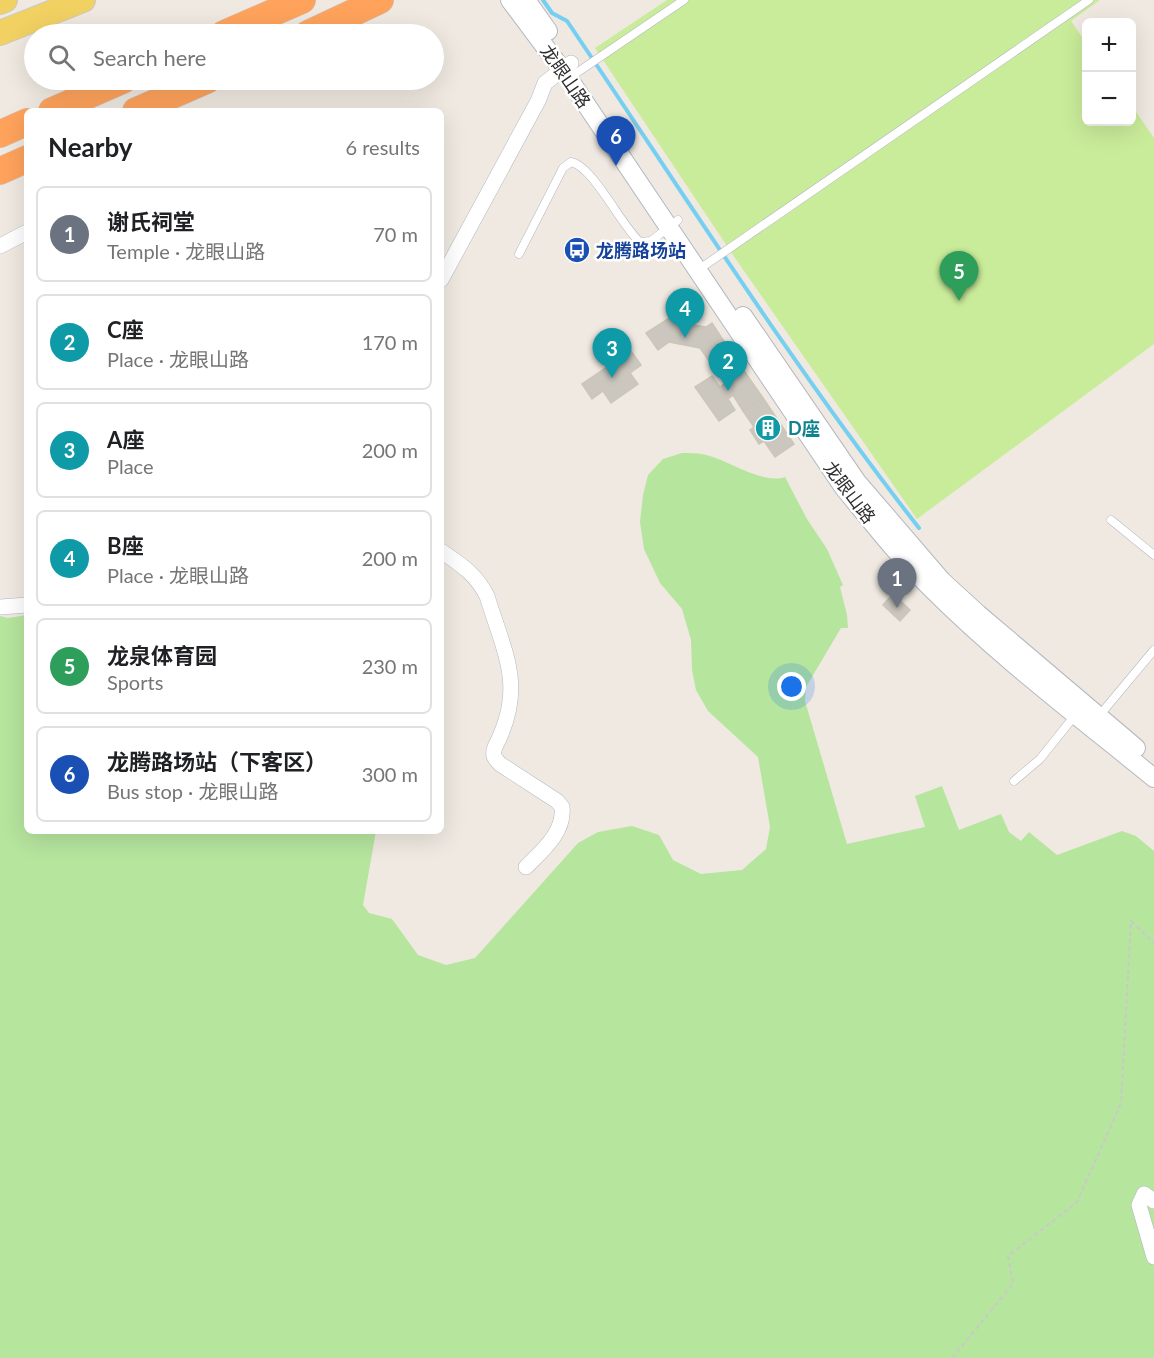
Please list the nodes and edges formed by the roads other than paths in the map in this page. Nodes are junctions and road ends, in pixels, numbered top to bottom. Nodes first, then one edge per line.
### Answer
1 (5, 0) edge
2 (83, 0) edge
3 (302, 0) edge
4 (380, 0) edge
5 (510, 0) edge
6 (526, 0) edge
7 (684, 0) edge
8 (1089, 0) edge
9 (0, 2) edge
10 (247, 24) edge
11 (329, 24) edge
12 (0, 33) edge
13 (574, 70) junction
14 (100, 90) edge
15 (184, 90) edge
16 (59, 108) edge
17 (143, 108) edge
18 (24, 123) edge
19 (0, 134) edge
20 (24, 160) edge
21 (0, 171) edge
22 (673, 224) junction
23 (24, 234) edge
24 (0, 246) edge
25 (519, 254) dead end
26 (708, 263) junction
27 (444, 274) edge
28 (1111, 520) dead end
29 (444, 553) edge
30 (1154, 555) edge
31 (24, 605) edge
32 (0, 607) edge
33 (1154, 650) edge
34 (1080, 709) junction
35 (1095, 721) junction
36 (1154, 762) edge
37 (1154, 778) edge
38 (1014, 781) dead end
39 (526, 867) dead end
40 (1154, 1201) edge
41 (1154, 1257) edge

1 - 9 main road
2 - 12 main road
3 - 10 highway
4 - 11 highway
5 - 13 street, 龙眼山路
6 - 13 street, 龙眼山路
7 - 13 lane
8 - 26 lane
13 - 22 street, 龙眼山路
13 - 27 street
14 - 16 highway
15 - 17 highway
18 - 19 highway
20 - 21 highway
22 - 25 lane
22 - 26 street, 龙眼山路
23 - 24 street
26 - 34 street, 龙眼山路
28 - 30 lane
29 - 39 street
31 - 32 street
33 - 35 lane
34 - 35 street, 龙眼山路
34 - 38 lane
35 - 36 street, 龙眼山路
35 - 37 street, 龙眼山路
40 - 41 street

